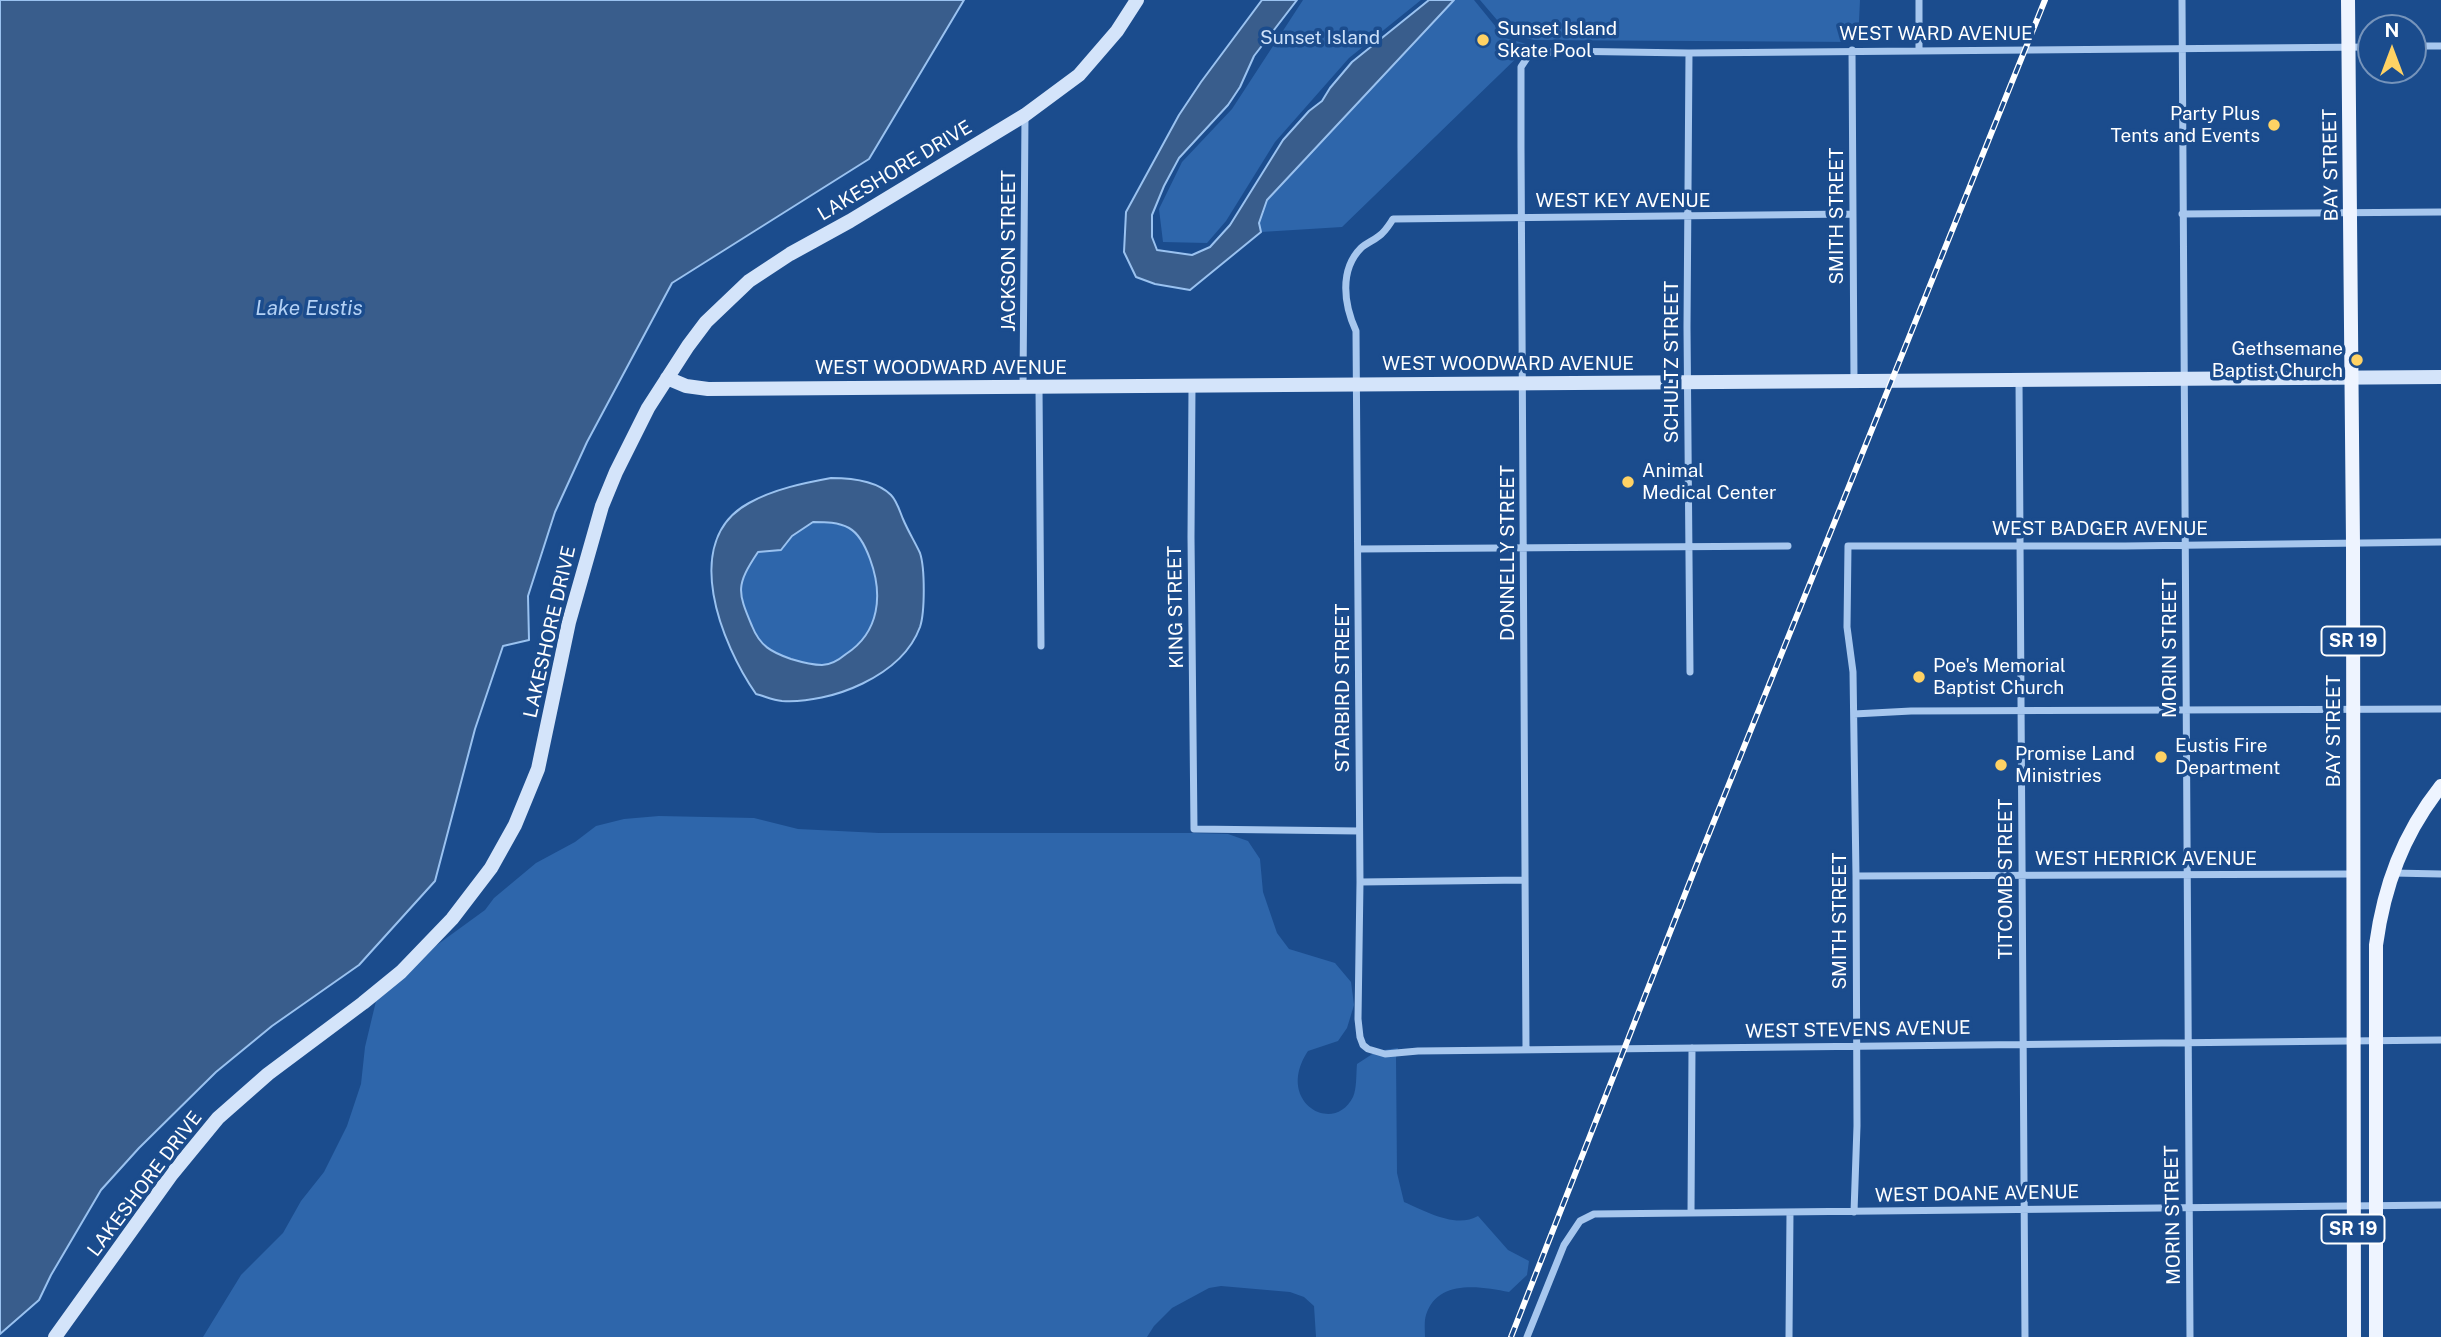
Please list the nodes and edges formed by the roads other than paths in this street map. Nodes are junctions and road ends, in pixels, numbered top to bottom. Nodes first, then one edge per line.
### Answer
1 (1137, 0) edge
2 (1919, 0) edge
3 (2182, 0) edge
4 (2348, 0) edge
5 (2349, 47) junction
6 (2357, 47) edge
7 (2183, 48) junction
8 (1852, 50) junction
9 (1919, 50) junction
10 (1689, 53) junction
11 (1526, 58) joint
12 (1025, 115) junction
13 (2350, 212) junction
14 (2441, 212) edge
15 (1853, 214) junction
16 (2182, 214) junction
17 (1688, 216) junction
18 (1522, 217) junction
19 (1393, 219) joint
20 (2352, 377) junction
21 (2441, 377) edge
22 (667, 378) junction
23 (2019, 379) junction
24 (2185, 379) junction
25 (1854, 381) junction
26 (1689, 382) junction
27 (1524, 383) junction
28 (1357, 384) junction
29 (1192, 385) junction
30 (1039, 386) junction
31 (1023, 387) junction
32 (2441, 542) edge
33 (2353, 543) junction
34 (1848, 545) joint
35 (2019, 545) junction
36 (1788, 546) dead end
37 (2186, 546) junction
38 (1690, 547) junction
39 (1358, 549) junction
40 (1524, 549) junction
41 (1041, 646) dead end
42 (1690, 672) dead end
43 (2353, 709) junction
44 (2441, 709) edge
45 (2021, 711) junction
46 (2186, 711) junction
47 (1854, 714) junction
48 (2441, 786) edge
49 (1359, 831) junction
50 (2392, 873) junction
51 (2352, 874) junction
52 (2441, 874) edge
53 (2187, 875) junction
54 (1856, 876) junction
55 (2022, 876) junction
56 (1525, 880) junction
57 (1360, 882) junction
58 (2353, 1040) junction
59 (2374, 1040) junction
60 (2441, 1040) edge
61 (2188, 1042) junction
62 (2022, 1044) junction
63 (1856, 1045) junction
64 (1365, 1048) joint
65 (1692, 1048) junction
66 (1525, 1049) junction
67 (2441, 1205) edge
68 (2353, 1206) junction
69 (2375, 1206) junction
70 (2024, 1208) junction
71 (2189, 1208) junction
72 (1790, 1212) junction
73 (1854, 1212) junction
74 (1691, 1213) junction
75 (55, 1337) edge
76 (1527, 1337) edge
77 (1789, 1337) edge
78 (2025, 1337) edge
79 (2190, 1337) edge
80 (2354, 1337) edge
81 (2376, 1337) edge

1 - 12 street, LAKESHORE DRIVE
2 - 9 street
3 - 7 street, MORIN STREET
4 - 5 main road, BAY STREET / SR 19
5 - 6 street, WEST WARD AVENUE
5 - 7 street, WEST WARD AVENUE
5 - 13 main road, BAY STREET / SR 19
7 - 9 street, WEST WARD AVENUE
7 - 16 street, MORIN STREET
8 - 9 street, WEST WARD AVENUE
8 - 10 street, WEST WARD AVENUE
8 - 15 street, SMITH STREET
10 - 11 street, WEST WARD AVENUE
10 - 17 street, SCHULTZ STREET
11 - 18 street, DONNELLY STREET
12 - 22 street, LAKESHORE DRIVE
12 - 31 street, JACKSON STREET
13 - 14 street
13 - 16 street
13 - 20 main road, BAY STREET / SR 19
15 - 17 street, WEST KEY AVENUE
15 - 25 street, SMITH STREET
16 - 24 street, MORIN STREET
17 - 18 street, WEST KEY AVENUE
17 - 26 street, SCHULTZ STREET
18 - 19 street, WEST KEY AVENUE
18 - 27 street, DONNELLY STREET
19 - 28 street, STARBIRD STREET
20 - 21 street, WEST WOODWARD AVENUE
20 - 24 street, WEST WOODWARD AVENUE
20 - 33 main road, BAY STREET / SR 19
22 - 31 street, WEST WOODWARD AVENUE
22 - 75 street, LAKESHORE DRIVE
23 - 24 street, WEST WOODWARD AVENUE
23 - 25 street, WEST WOODWARD AVENUE
23 - 35 street, TITCOMB STREET
24 - 37 street, MORIN STREET
25 - 26 street, WEST WOODWARD AVENUE
26 - 27 street, WEST WOODWARD AVENUE
26 - 38 street, SCHULTZ STREET
27 - 28 street, WEST WOODWARD AVENUE
27 - 40 street, DONNELLY STREET
28 - 29 street, WEST WOODWARD AVENUE
28 - 39 street, STARBIRD STREET
29 - 30 street, WEST WOODWARD AVENUE
29 - 49 street, KING STREET
30 - 31 street, WEST WOODWARD AVENUE
30 - 41 street
32 - 33 street, WEST BADGER AVENUE
33 - 37 street, WEST BADGER AVENUE
33 - 43 main road, BAY STREET / SR 19
34 - 35 street, WEST BADGER AVENUE
34 - 47 street, SMITH STREET
35 - 37 street, WEST BADGER AVENUE
35 - 45 street, TITCOMB STREET
36 - 38 street
37 - 46 street, MORIN STREET
38 - 40 street
38 - 42 street, SCHULTZ STREET
39 - 40 street
39 - 49 street, STARBIRD STREET
40 - 56 street, DONNELLY STREET
43 - 44 street
43 - 46 street
43 - 51 main road, BAY STREET / SR 19
45 - 46 street
45 - 47 street
45 - 55 street, TITCOMB STREET
46 - 53 street, MORIN STREET
47 - 54 street, SMITH STREET
48 - 50 main road, SR 19
49 - 57 street, STARBIRD STREET
50 - 52 street
50 - 59 main road, SR 19
51 - 53 street, WEST HERRICK AVENUE
51 - 58 main road, BAY STREET / SR 19
53 - 55 street, WEST HERRICK AVENUE
53 - 61 street, MORIN STREET
54 - 55 street, WEST HERRICK AVENUE
54 - 63 street, SMITH STREET
55 - 62 street, TITCOMB STREET
56 - 57 street
56 - 66 street, DONNELLY STREET
57 - 64 street, STARBIRD STREET
58 - 59 street, WEST STEVENS AVENUE
58 - 61 street, WEST STEVENS AVENUE
58 - 68 main road, BAY STREET / SR 19
59 - 60 street, WEST STEVENS AVENUE
59 - 69 main road, SR 19
61 - 62 street, WEST STEVENS AVENUE
61 - 71 street, MORIN STREET
62 - 63 street, WEST STEVENS AVENUE
62 - 70 street, TITCOMB STREET
63 - 65 street, WEST STEVENS AVENUE
63 - 73 street, SMITH STREET
64 - 66 street, WEST STEVENS AVENUE
65 - 66 street, WEST STEVENS AVENUE
65 - 74 street
67 - 69 street, WEST DOANE AVENUE
68 - 69 street, WEST DOANE AVENUE
68 - 71 street, WEST DOANE AVENUE
68 - 80 main road, BAY STREET / SR 19
69 - 81 main road, SR 19
70 - 71 street, WEST DOANE AVENUE
70 - 73 street, WEST DOANE AVENUE
70 - 78 street, TITCOMB STREET
71 - 79 street, MORIN STREET
72 - 73 street, WEST DOANE AVENUE
72 - 74 street, WEST DOANE AVENUE
72 - 77 street
74 - 76 street, WEST DOANE AVENUE

